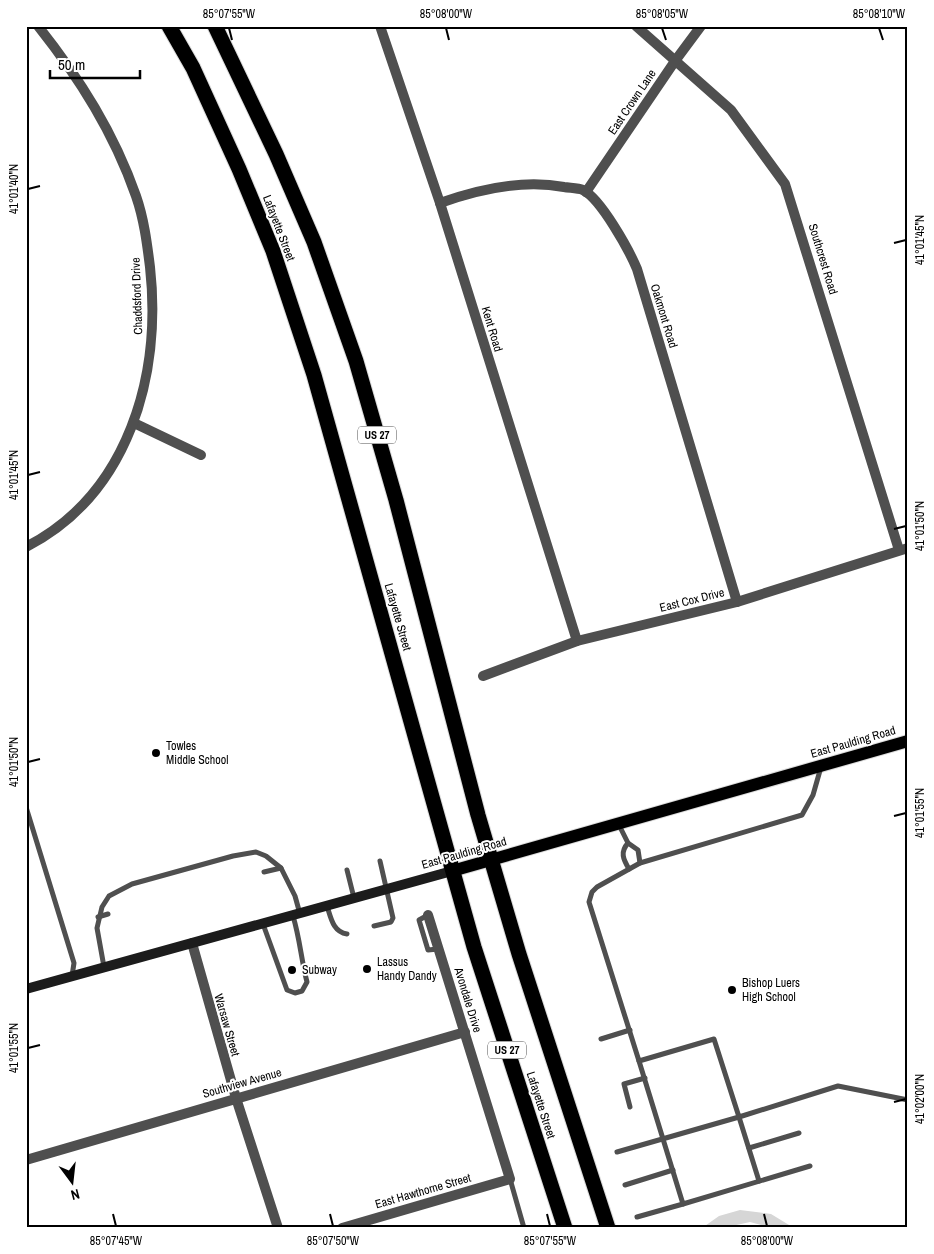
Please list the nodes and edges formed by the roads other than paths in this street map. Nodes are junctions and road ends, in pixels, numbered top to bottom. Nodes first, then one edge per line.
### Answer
1 (38, 26) edge
2 (169, 26) edge
3 (215, 26) edge
4 (380, 26) edge
5 (636, 26) edge
6 (701, 26) edge
7 (675, 61) junction
8 (586, 192) junction
9 (440, 203) junction
10 (134, 423) junction
11 (201, 456) dead end
12 (26, 547) edge
13 (903, 549) edge
14 (737, 602) junction
15 (577, 641) junction
16 (483, 676) dead end
17 (908, 741) edge
18 (822, 765) junction
19 (26, 807) edge
20 (619, 824) junction
21 (628, 843) junction
22 (492, 860) junction
23 (380, 861) dead end
24 (640, 863) junction
25 (281, 868) junction
26 (629, 869) junction
27 (346, 870) dead end
28 (452, 871) junction
29 (264, 872) dead end
30 (387, 890) junction
31 (354, 899) junction
32 (327, 906) junction
33 (108, 914) dead end
34 (296, 915) junction
35 (428, 915) dead end
36 (98, 917) junction
37 (263, 924) junction
38 (374, 926) dead end
39 (348, 934) dead end
40 (192, 943) junction
41 (104, 967) junction
42 (72, 976) junction
43 (26, 989) edge
44 (630, 1030) junction
45 (465, 1032) junction
46 (601, 1039) dead end
47 (639, 1061) junction
48 (645, 1078) junction
49 (236, 1098) junction
50 (908, 1100) edge
51 (630, 1107) dead end
52 (739, 1117) junction
53 (799, 1133) dead end
54 (663, 1138) junction
55 (749, 1148) junction
56 (617, 1152) dead end
57 (26, 1160) edge
58 (810, 1166) dead end
59 (673, 1170) junction
60 (510, 1179) junction
61 (759, 1181) junction
62 (626, 1185) dead end
63 (683, 1204) junction
64 (637, 1217) dead end
65 (278, 1228) edge
66 (342, 1228) edge
67 (524, 1228) edge
68 (565, 1228) edge
69 (608, 1228) edge

1 - 10 street, Chaddsford Drive
2 - 28 highway, Lafayette Street / US 27
3 - 22 highway, Lafayette Street / US 27
4 - 9 street, Kent Road
5 - 7 street, Southcrest Road
6 - 7 street, East Crown Lane
7 - 8 street, East Crown Lane
7 - 13 street, Southcrest Road
8 - 9 street
8 - 14 street, Oakmont Road
9 - 15 street, Kent Road
10 - 11 street
10 - 12 street, Chaddsford Drive
13 - 14 street, East Cox Drive
14 - 15 street, East Cox Drive
15 - 16 street, East Cox Drive
17 - 18 main road, East Paulding Road
18 - 20 main road, East Paulding Road
18 - 24 lane
19 - 42 lane
20 - 21 lane
20 - 22 main road, East Paulding Road
21 - 24 lane
21 - 26 lane
22 - 28 main road, East Paulding Road
22 - 69 highway, Lafayette Street / US 27
23 - 30 lane
24 - 26 lane
25 - 29 lane
25 - 34 lane
25 - 36 lane
26 - 44 lane
27 - 31 lane
28 - 30 main road, East Paulding Road
28 - 68 highway, Lafayette Street / US 27
30 - 31 main road, East Paulding Road
30 - 38 lane
31 - 32 main road, East Paulding Road
32 - 34 main road, East Paulding Road
32 - 39 lane
33 - 36 lane
34 - 37 main road, East Paulding Road
34 - 37 lane
35 - 45 street, Avondale Drive
36 - 41 lane
37 - 40 main road, East Paulding Road
40 - 41 main road, East Paulding Road
40 - 49 street, Warsaw Street
41 - 42 main road, East Paulding Road
42 - 43 main road, East Paulding Road
44 - 46 lane
44 - 47 lane
45 - 49 street, Southview Avenue
45 - 60 street, Avondale Drive
47 - 48 lane
47 - 52 lane
48 - 51 lane
48 - 54 lane
49 - 57 street, Southview Avenue
49 - 65 street, Warsaw Street
50 - 52 lane
52 - 54 lane
52 - 55 lane
53 - 55 lane
54 - 56 lane
54 - 59 lane
55 - 61 lane
58 - 61 lane
59 - 62 lane
59 - 63 lane
60 - 66 street, East Hawthorne Street
60 - 67 lane
61 - 63 lane
63 - 64 lane

